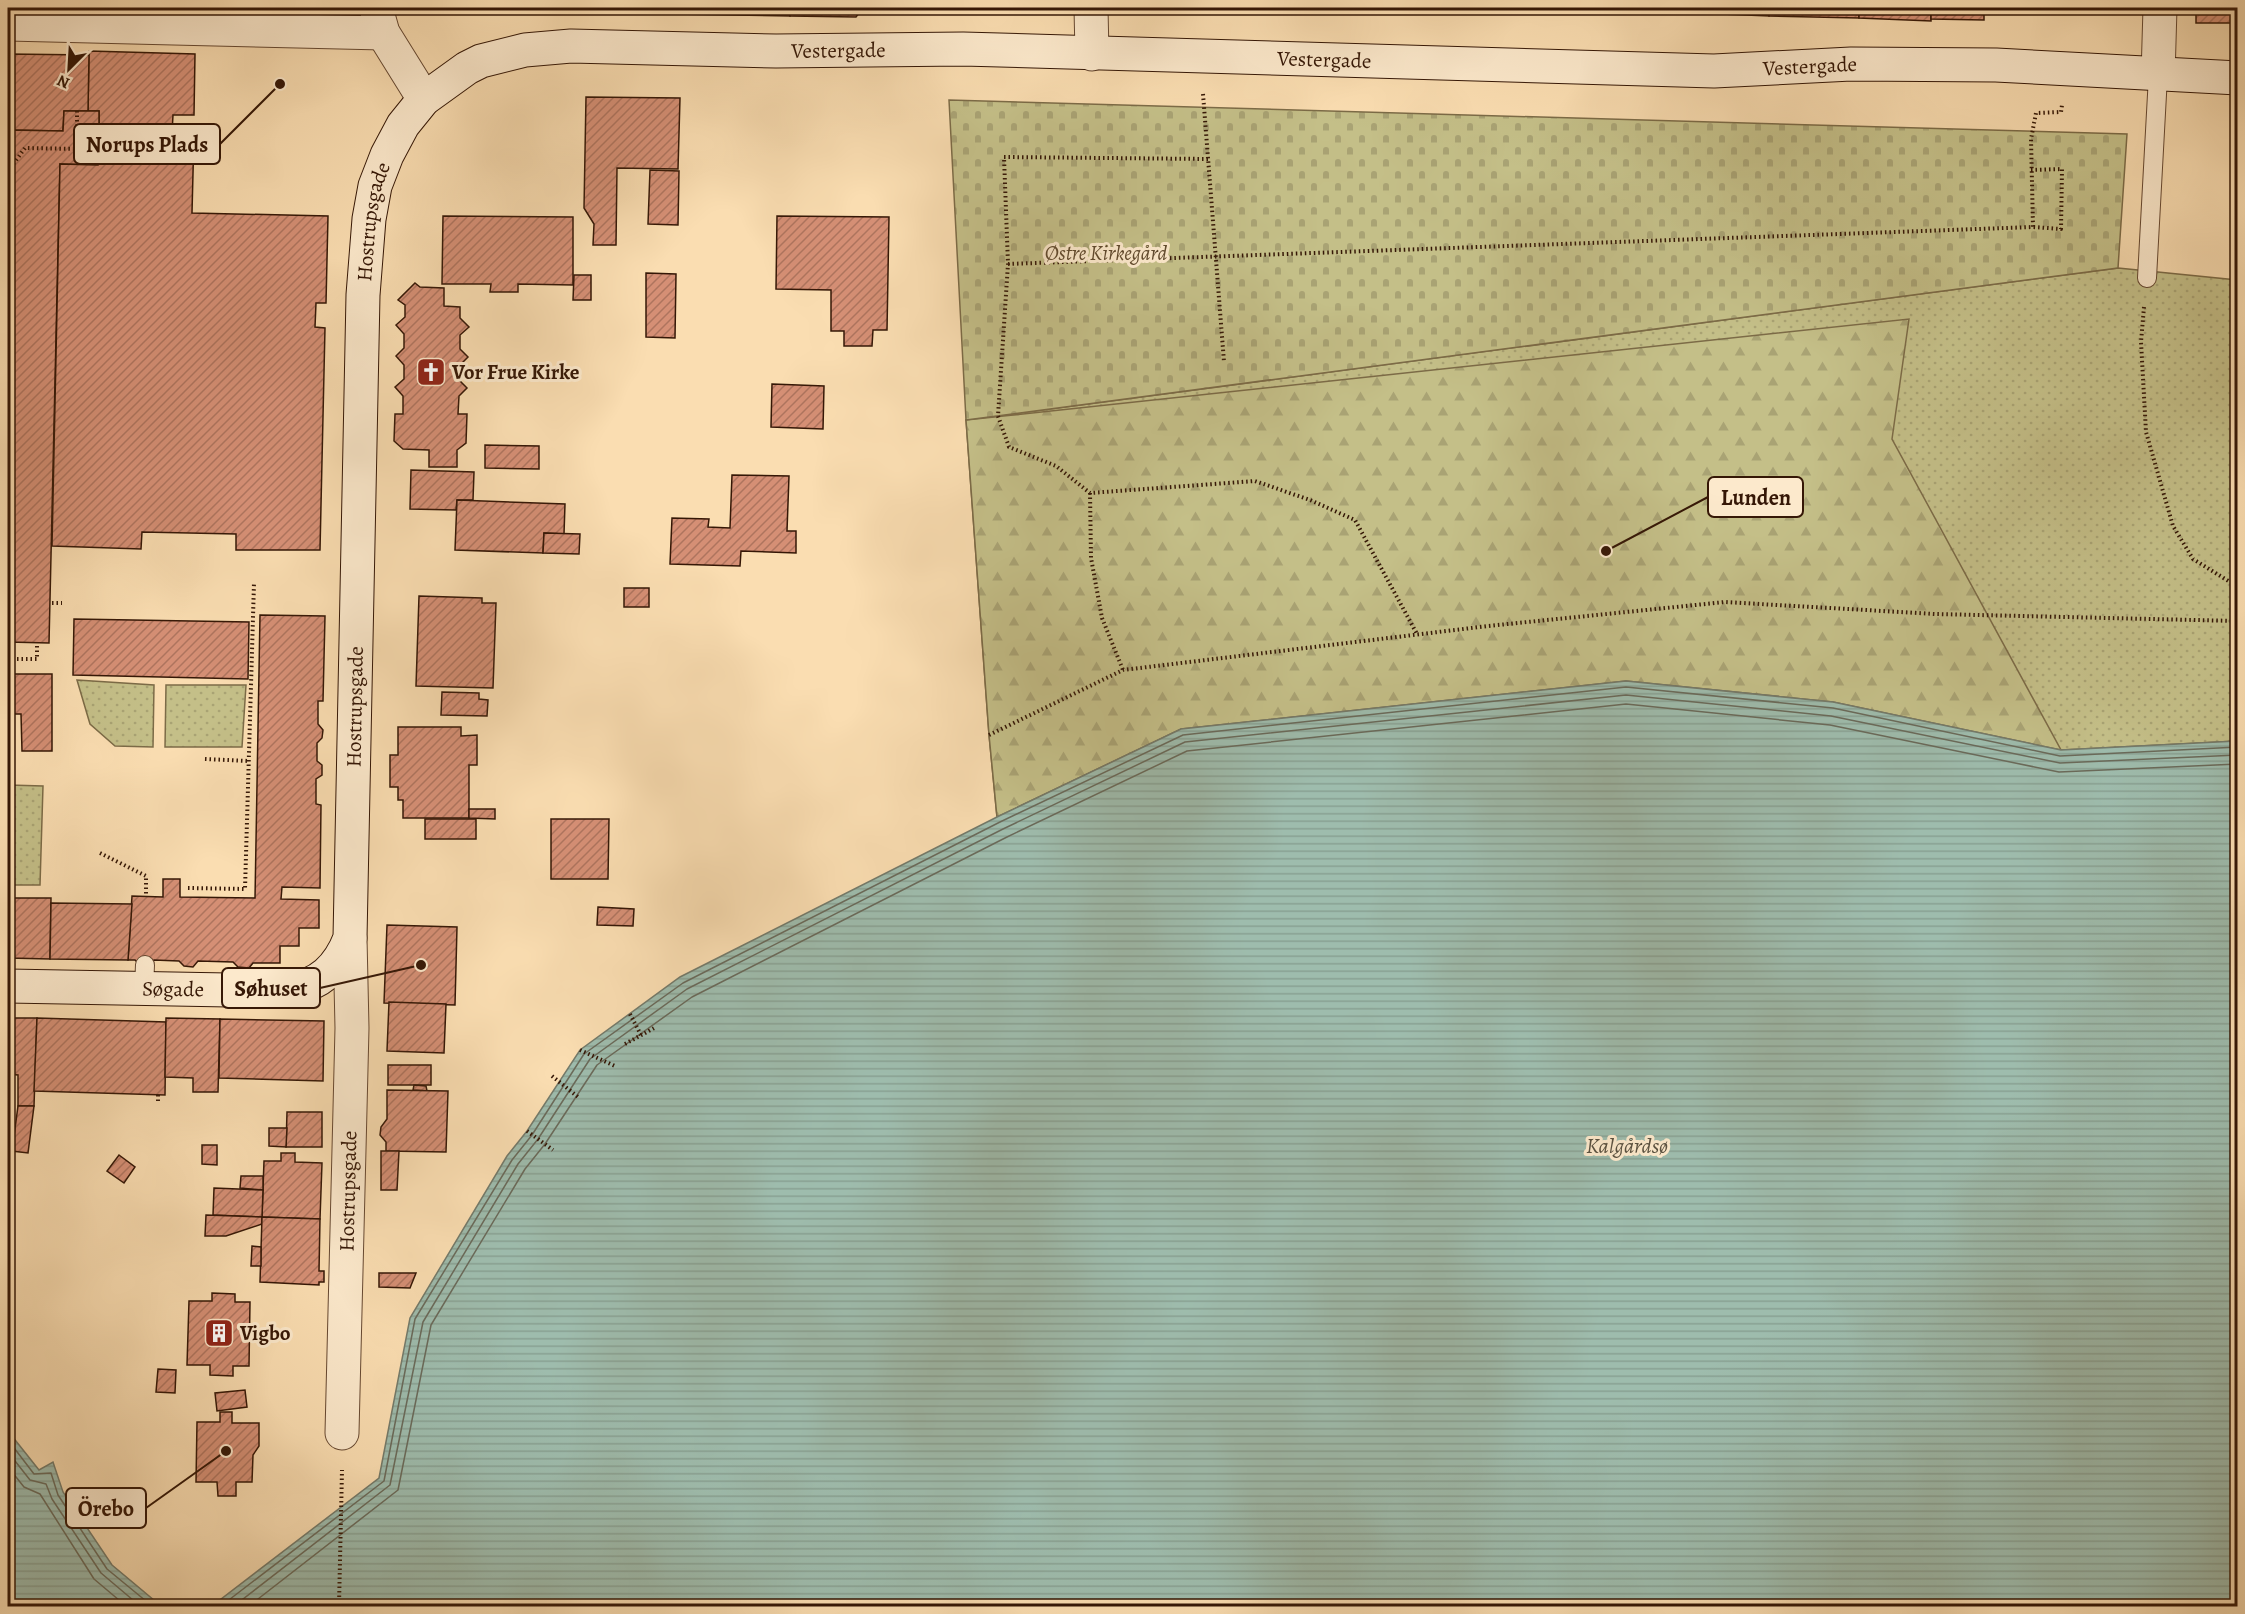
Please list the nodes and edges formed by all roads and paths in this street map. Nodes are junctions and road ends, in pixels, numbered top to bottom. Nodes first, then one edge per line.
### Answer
1 (1090, 8) edge
2 (2160, 8) edge
3 (379, 20) edge
4 (8, 24) edge
5 (1092, 54) junction
6 (1200, 57) junction
7 (2064, 69) junction
8 (2158, 76) junction
9 (2238, 78) edge
10 (424, 99) junction
11 (77, 111) dead end
12 (1208, 159) junction
13 (2031, 170) junction
14 (8, 171) edge
15 (2033, 227) junction
16 (1215, 257) junction
17 (1008, 264) junction
18 (2147, 278) joint
19 (1224, 362) dead end
20 (1090, 493) junction
21 (254, 583) dead end
22 (2238, 587) edge
23 (52, 603) dead end
24 (62, 603) dead end
25 (2238, 621) edge
26 (1417, 634) junction
27 (37, 643) dead end
28 (8, 658) edge
29 (1123, 670) junction
30 (989, 735) dead end
31 (205, 759) dead end
32 (249, 761) junction
33 (100, 853) dead end
34 (188, 888) dead end
35 (146, 896) dead end
36 (350, 938) junction
37 (8, 986) edge
38 (630, 1014) dead end
39 (656, 1027) dead end
40 (641, 1035) junction
41 (625, 1044) dead end
42 (580, 1050) dead end
43 (615, 1066) dead end
44 (552, 1076) dead end
45 (158, 1095) dead end
46 (578, 1097) dead end
47 (158, 1102) dead end
48 (527, 1131) dead end
49 (553, 1150) dead end
50 (342, 1433) dead end
51 (341, 1492) dead end
52 (339, 1606) edge

1 - 5 street
2 - 8 street
3 - 4 street
3 - 10 street
5 - 6 street, Vestergade
5 - 10 street, Vestergade
6 - 7 street, Vestergade
6 - 12 path
7 - 8 street, Vestergade
7 - 13 path
8 - 9 street, Vestergade
8 - 18 lane
10 - 36 street, Hostrupsgade
11 - 14 path
12 - 16 path
12 - 17 path
13 - 15 path
13 - 15 path
15 - 16 path
16 - 17 path
16 - 19 path
17 - 20 path
18 - 22 path
20 - 26 path
20 - 29 path
21 - 32 path
23 - 24 path
25 - 26 path
26 - 29 path
27 - 28 path
29 - 30 path
31 - 32 path
32 - 34 path
33 - 35 path
36 - 37 street, Søgade
36 - 50 street, Hostrupsgade
38 - 40 path
39 - 40 path
40 - 41 path
42 - 43 path
44 - 46 path
45 - 47 path
48 - 49 path
51 - 52 path

